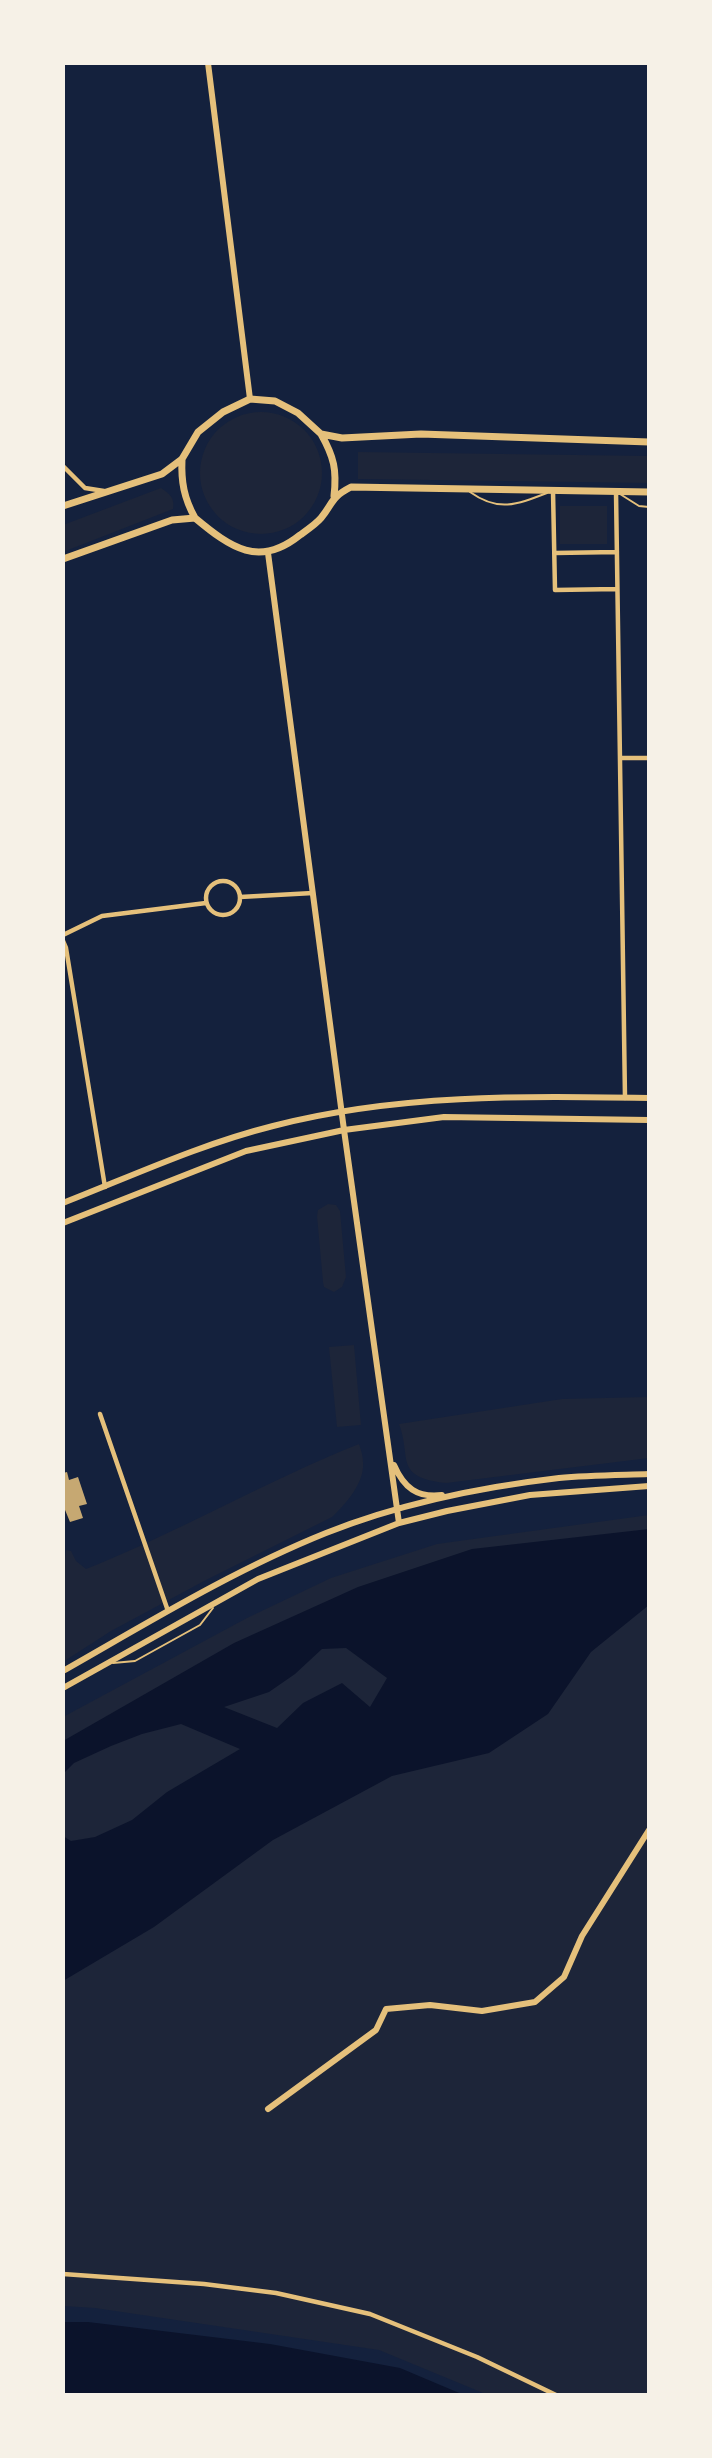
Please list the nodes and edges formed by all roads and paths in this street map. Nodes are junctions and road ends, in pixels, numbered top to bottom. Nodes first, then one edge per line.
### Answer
1 (208, 63) edge
2 (250, 399) junction
3 (321, 434) junction
4 (649, 442) edge
5 (182, 460) junction
6 (63, 466) edge
7 (466, 489) junction
8 (109, 491) junction
9 (554, 491) junction
10 (616, 492) junction
11 (649, 492) edge
12 (334, 496) junction
13 (63, 506) edge
14 (649, 507) edge
15 (195, 518) junction
16 (617, 552) junction
17 (268, 553) junction
18 (555, 553) junction
19 (63, 559) edge
20 (617, 589) junction
21 (620, 758) junction
22 (649, 758) edge
23 (313, 893) junction
24 (240, 897) junction
25 (206, 903) junction
26 (63, 934) edge
27 (63, 942) edge
28 (625, 1097) junction
29 (649, 1098) edge
30 (342, 1111) junction
31 (649, 1120) edge
32 (344, 1130) junction
33 (105, 1187) junction
34 (63, 1203) edge
35 (63, 1223) edge
36 (100, 1414) dead end
37 (390, 1452) junction
38 (649, 1474) edge
39 (649, 1486) edge
40 (471, 1492) junction
41 (397, 1509) junction
42 (399, 1523) junction
43 (218, 1601) junction
44 (168, 1611) junction
45 (105, 1664) junction
46 (63, 1671) edge
47 (63, 1688) edge
48 (649, 1830) edge
49 (268, 2109) dead end
50 (63, 2274) edge
51 (556, 2395) edge

1 - 2 main road
2 - 3 highway
2 - 5 highway
3 - 4 highway
3 - 12 highway
5 - 8 highway
5 - 15 highway
6 - 8 street
7 - 9 highway
7 - 9 lane
7 - 12 highway
8 - 13 highway
9 - 10 highway
9 - 18 street
10 - 11 highway
10 - 14 lane
10 - 16 street
12 - 17 highway
15 - 17 highway
15 - 19 highway
16 - 18 street
16 - 20 street
17 - 23 main road
18 - 20 street
20 - 21 street
21 - 22 street
21 - 28 street
23 - 24 street
23 - 30 main road
24 - 25 street
24 - 25 street
25 - 26 street
27 - 33 street
28 - 29 main road
28 - 30 main road
30 - 32 main road
30 - 33 main road
31 - 32 main road
32 - 35 main road
32 - 37 main road
33 - 34 main road
36 - 44 street
37 - 40 main road
37 - 41 main road
38 - 40 main road
39 - 42 main road
40 - 41 main road
41 - 42 main road
41 - 44 main road
42 - 43 main road
43 - 45 main road
43 - 45 lane
44 - 46 main road
45 - 47 main road
48 - 49 main road
50 - 51 street

